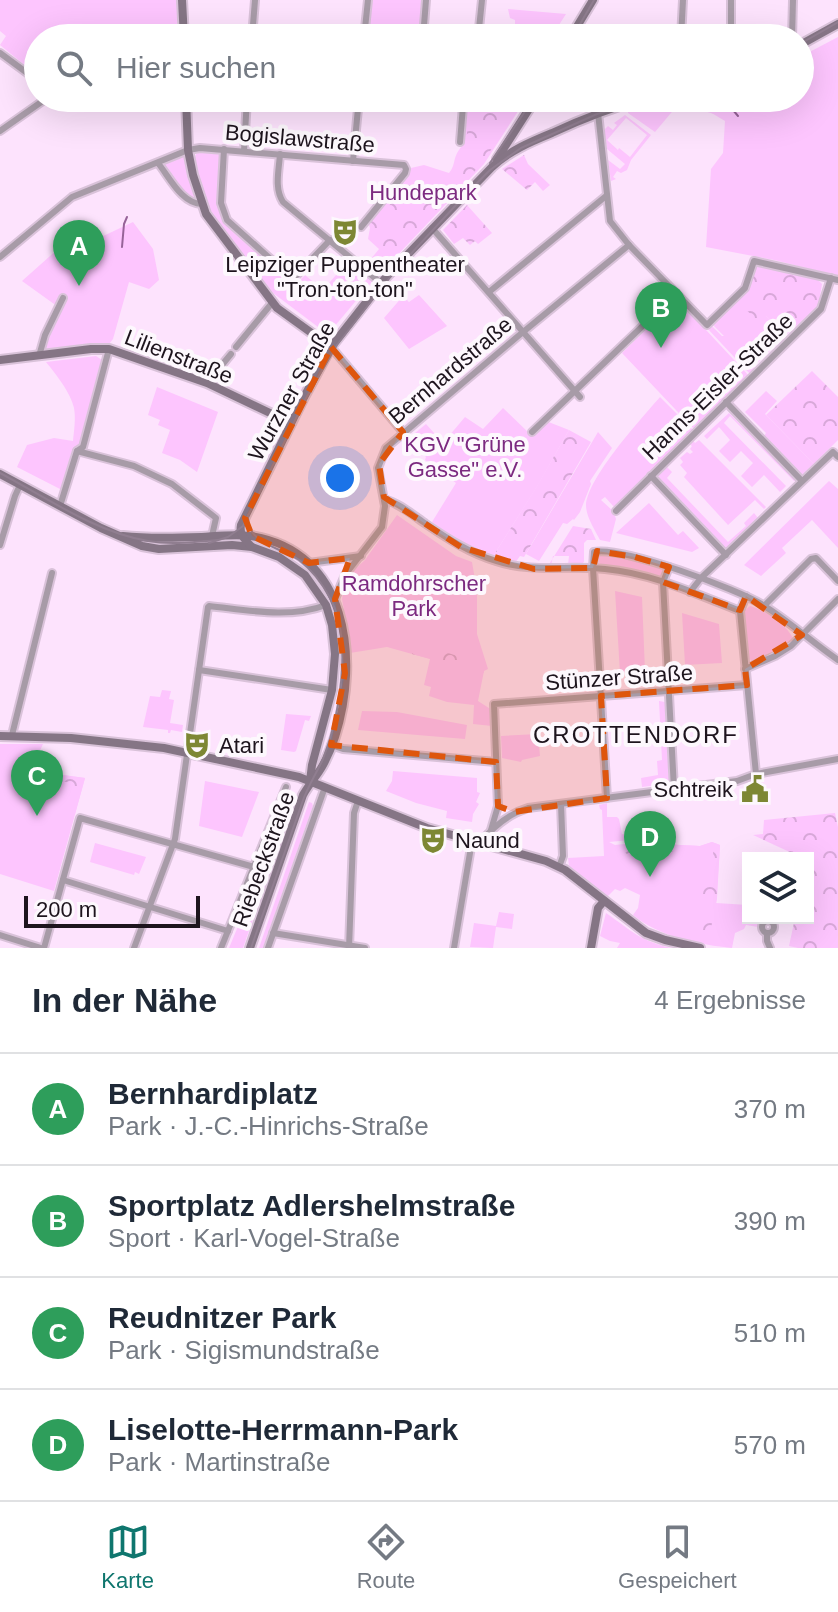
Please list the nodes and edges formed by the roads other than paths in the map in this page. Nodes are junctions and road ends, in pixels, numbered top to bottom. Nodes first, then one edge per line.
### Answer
1 (182, 0) edge
2 (255, 0) edge
3 (368, 0) edge
4 (426, 0) edge
5 (482, 0) edge
6 (593, 0) edge
7 (683, 0) edge
8 (731, 0) edge
9 (793, 0) edge
10 (183, 24) edge
11 (253, 24) edge
12 (365, 24) edge
13 (424, 24) edge
14 (479, 24) edge
15 (578, 24) edge
16 (682, 24) edge
17 (731, 24) edge
18 (792, 24) edge
19 (838, 24) edge
20 (814, 37) edge
21 (0, 53) edge
22 (24, 71) edge
23 (27, 112) edge
24 (187, 112) edge
25 (246, 112) edge
26 (358, 112) edge
27 (462, 112) edge
28 (526, 112) edge
29 (601, 112) edge
30 (598, 113) junction
31 (516, 130) junction
32 (0, 131) edge
33 (460, 142) dead end
34 (527, 144) junction
35 (224, 149) junction
36 (188, 150) junction
37 (244, 151) junction
38 (280, 154) junction
39 (353, 161) junction
40 (158, 163) junction
41 (487, 172) junction
42 (606, 196) junction
43 (202, 204) junction
44 (361, 227) dead end
45 (432, 228) junction
46 (330, 240) junction
47 (629, 245) junction
48 (0, 257) edge
49 (834, 279) edge
50 (381, 283) junction
51 (489, 292) junction
52 (676, 294) junction
53 (63, 298) dead end
54 (272, 303) junction
55 (522, 333) junction
56 (236, 347) dead end
57 (331, 347) junction
58 (109, 349) junction
59 (231, 354) dead end
60 (39, 356) junction
61 (0, 360) edge
62 (207, 383) junction
63 (577, 394) junction
64 (726, 402) junction
65 (291, 423) junction
66 (403, 432) junction
67 (532, 432) dead end
68 (77, 451) junction
69 (835, 455) edge
70 (0, 474) edge
71 (651, 476) junction
72 (802, 481) junction
73 (20, 485) junction
74 (384, 499) junction
75 (60, 506) junction
76 (616, 511) dead end
77 (246, 521) junction
78 (213, 534) junction
79 (241, 535) junction
80 (123, 536) junction
81 (252, 536) junction
82 (0, 545) edge
83 (226, 546) junction
84 (252, 547) junction
85 (726, 555) junction
86 (361, 556) junction
87 (309, 563) junction
88 (669, 567) junction
89 (593, 568) junction
90 (52, 573) dead end
91 (701, 578) junction
92 (838, 581) edge
93 (663, 582) junction
94 (690, 592) junction
95 (746, 596) junction
96 (335, 599) junction
97 (838, 599) edge
98 (326, 605) junction
99 (764, 606) junction
100 (740, 611) junction
101 (32, 615) dead end
102 (41, 619) junction
103 (802, 635) junction
104 (838, 660) edge
105 (745, 669) junction
106 (199, 670) junction
107 (747, 685) junction
108 (332, 690) junction
109 (668, 691) junction
110 (601, 696) junction
111 (12, 735) junction
112 (0, 736) edge
113 (331, 745) junction
114 (187, 752) junction
115 (838, 759) edge
116 (496, 762) junction
117 (756, 774) junction
118 (310, 782) junction
119 (286, 787) dead end
120 (325, 787) junction
121 (674, 789) junction
122 (607, 798) junction
123 (358, 801) junction
124 (561, 804) junction
125 (498, 806) junction
126 (514, 812) junction
127 (491, 830) junction
128 (476, 842) junction
129 (173, 844) junction
130 (254, 867) junction
131 (559, 867) junction
132 (63, 880) junction
133 (604, 901) junction
134 (151, 906) junction
135 (228, 931) junction
136 (273, 933) junction
137 (767, 933) dead end
138 (0, 935) edge
139 (349, 947) edge
140 (43, 948) edge
141 (134, 948) edge
142 (221, 948) edge
143 (250, 948) edge
144 (268, 948) edge
145 (365, 948) edge
146 (454, 948) edge
147 (591, 948) edge
148 (700, 948) edge
149 (770, 948) edge

1 - 10 main road
2 - 11 street
3 - 12 street
4 - 13 street
5 - 14 street
6 - 15 main road
7 - 16 street
8 - 17 street
9 - 18 street
19 - 20 main road
21 - 22 street
23 - 32 street
24 - 36 main road
25 - 37 street
26 - 39 street
27 - 33 street
28 - 31 main road
29 - 30 main road, Wurzner Straße
30 - 34 main road, Wurzner Straße
30 - 42 street
31 - 34 main road
31 - 41 main road
34 - 41 main road, Wurzner Straße
35 - 36 street, Bogislawstraße
35 - 37 street, Bogislawstraße
35 - 46 street
36 - 40 street
36 - 43 main road
37 - 38 street, Bogislawstraße
38 - 39 street, Bogislawstraße
38 - 46 street
39 - 44 street, Bogislawstraße
40 - 43 street
40 - 48 street
41 - 45 main road, Wurzner Straße
42 - 47 street
42 - 51 street
43 - 54 main road
45 - 50 main road, Wurzner Straße
45 - 51 street
46 - 50 street
47 - 52 street
47 - 55 street, Bernhardstraße
49 - 52 street
49 - 64 street, Hanns-Eisler-Straße
50 - 57 main road, Wurzner Straße
51 - 55 street
52 - 63 street
53 - 60 street
54 - 56 street
54 - 57 main road
55 - 63 street
55 - 66 street, Bernhardstraße
57 - 65 main road, Wurzner Straße
57 - 66 street
58 - 60 main road, Lilienstraße
58 - 62 main road, Lilienstraße
58 - 68 street
59 - 62 street
60 - 61 main road, Lilienstraße
62 - 65 main road, Lilienstraße
63 - 67 street
64 - 71 street, Hanns-Eisler-Straße
64 - 72 street
65 - 77 main road, Wurzner Straße
66 - 74 street, Bernhardstraße
68 - 75 street
68 - 78 street
69 - 72 street
70 - 73 main road
71 - 76 street, Hanns-Eisler-Straße
71 - 85 street
72 - 85 street
73 - 75 main road
73 - 82 street
74 - 86 street, Bernhardstraße
74 - 89 street
75 - 80 main road
77 - 79 main road, Wurzner Straße
77 - 81 main road
78 - 79 main road
78 - 80 main road
79 - 81 main road
79 - 83 main road
79 - 84 main road
80 - 83 main road
81 - 87 main road
83 - 84 main road
84 - 98 main road
85 - 91 street
86 - 87 street
86 - 96 street, Bernhardstraße
87 - 96 main road
88 - 89 street
88 - 91 street
88 - 93 street
89 - 93 street
89 - 110 street
90 - 102 street
91 - 94 street
91 - 95 street
92 - 99 street
93 - 94 street
93 - 109 street
94 - 100 street
95 - 99 street
95 - 100 street
96 - 113 main road
97 - 103 street
98 - 106 street
98 - 108 main road
99 - 103 street
100 - 105 street
101 - 102 street
102 - 111 street
103 - 104 street
103 - 105 street
105 - 107 street
106 - 108 street
106 - 114 street
107 - 109 street, Stünzer Straße
107 - 117 street
108 - 118 main road
109 - 110 street, Stünzer Straße
109 - 121 street
110 - 116 street, Stünzer Straße
110 - 122 street
111 - 112 main road
111 - 114 main road
113 - 116 street
113 - 118 main road
114 - 118 main road
114 - 129 street
115 - 117 street
116 - 125 street
117 - 121 street
118 - 120 main road
118 - 143 main road, Riebeckstraße
119 - 130 street
120 - 123 main road
120 - 136 street
121 - 122 street
122 - 124 street
123 - 128 main road
123 - 139 street
124 - 126 street
124 - 131 street
125 - 126 street
125 - 127 street
126 - 127 street
127 - 128 street
128 - 131 main road
128 - 146 street
129 - 130 street
129 - 132 street
129 - 134 street
130 - 135 street
131 - 133 main road
132 - 134 street
132 - 140 street
133 - 147 main road
133 - 148 main road
134 - 135 street
134 - 141 street
135 - 142 street
136 - 139 street
136 - 144 street
137 - 149 street
138 - 140 street
139 - 145 street

